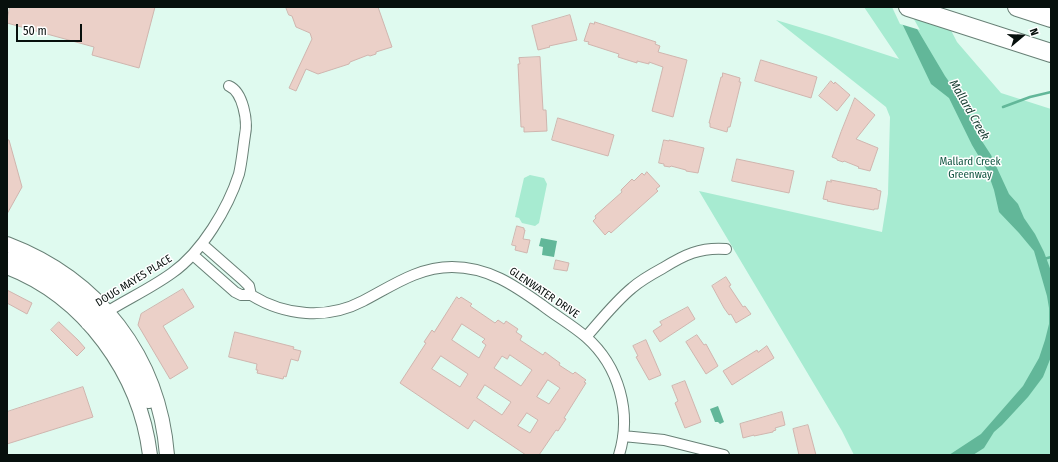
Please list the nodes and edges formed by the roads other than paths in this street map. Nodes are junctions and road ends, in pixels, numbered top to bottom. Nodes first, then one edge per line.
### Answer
1 (908, 7) edge
2 (1017, 7) edge
3 (1051, 18) edge
4 (1051, 53) edge
5 (229, 86) dead end
6 (7, 244) edge
7 (202, 244) junction
8 (726, 249) dead end
9 (193, 255) junction
10 (7, 258) edge
11 (7, 267) edge
12 (251, 294) junction
13 (108, 311) junction
14 (88, 323) junction
15 (586, 337) junction
16 (165, 433) junction
17 (623, 436) junction
18 (150, 455) edge
19 (167, 455) edge
20 (619, 455) edge
21 (724, 455) edge

1 - 4 highway
2 - 3 highway
5 - 7 street, DOUG MAYES PLACE
6 - 13 street
7 - 9 street, DOUG MAYES PLACE
7 - 12 street, GLENWATER DRIVE
8 - 15 street
9 - 12 street, GLENWATER DRIVE
9 - 13 street, DOUG MAYES PLACE
10 - 13 street
11 - 14 street
12 - 15 street, GLENWATER DRIVE
13 - 14 street, DOUG MAYES PLACE
13 - 16 street
14 - 16 street
14 - 18 street
15 - 17 street, GLENWATER DRIVE
16 - 19 street
17 - 20 street, GLENWATER DRIVE
17 - 21 street

